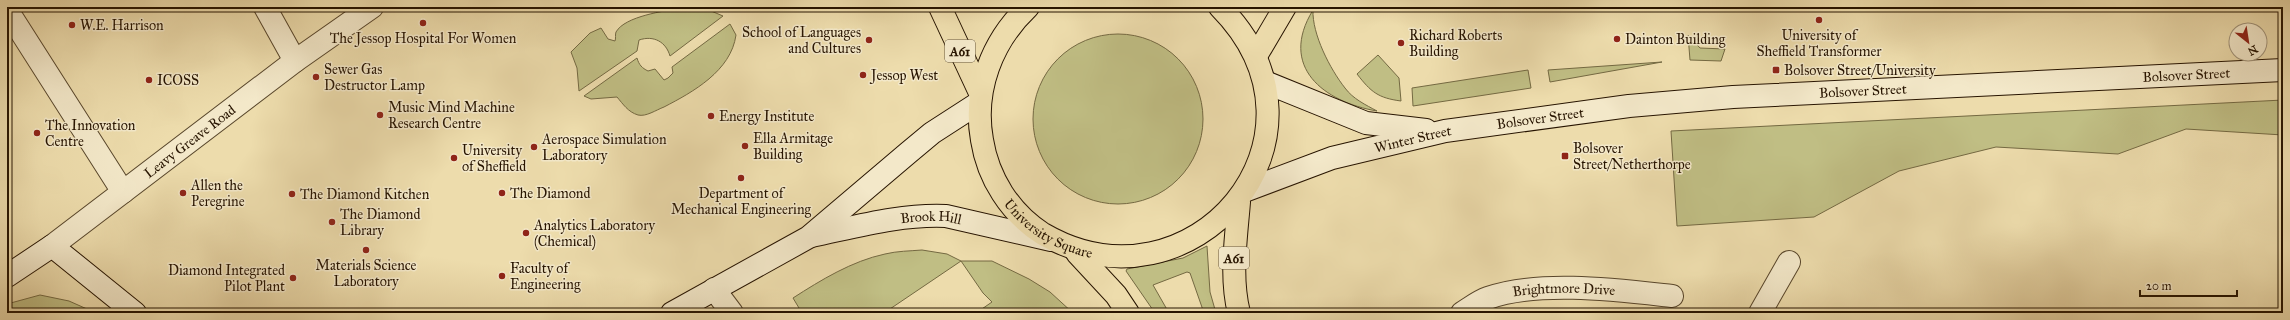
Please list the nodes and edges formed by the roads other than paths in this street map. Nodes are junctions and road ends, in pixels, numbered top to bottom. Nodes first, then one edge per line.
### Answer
1 (265, 7) edge
2 (372, 7) edge
3 (940, 7) edge
4 (1028, 7) edge
5 (1220, 7) edge
6 (1285, 7) edge
7 (7, 10) edge
8 (1256, 56) junction
9 (295, 61) junction
10 (2283, 70) edge
11 (1265, 82) junction
12 (980, 98) junction
13 (1445, 131) junction
14 (123, 192) junction
15 (1243, 196) junction
16 (809, 237) junction
17 (1051, 240) junction
18 (52, 246) junction
19 (1077, 253) junction
20 (1789, 262) dead end
21 (7, 276) edge
22 (714, 289) junction
23 (1672, 296) dead end
24 (135, 313) edge
25 (672, 313) edge
26 (732, 313) edge
27 (1128, 313) edge
28 (1239, 313) edge
29 (1462, 313) edge
30 (1760, 313) edge

1 - 9 street
2 - 9 street, Leavy Greave Road
3 - 12 main road, A61
4 - 12 main road, University Square
5 - 8 main road, University Square
6 - 8 main road
7 - 14 street
8 - 11 main road, University Square
9 - 14 street, Leavy Greave Road
10 - 13 street, Bolsover Street
11 - 13 street, Winter Street
11 - 15 main road, University Square
12 - 16 street, Brook Hill
12 - 17 main road, University Square
13 - 15 street, Winter Street
14 - 18 street, Leavy Greave Road
15 - 19 main road, University Square
15 - 28 main road, A61
16 - 17 street, Brook Hill
16 - 22 street, Brook Hill
17 - 19 main road, University Square
18 - 21 street, Leavy Greave Road
18 - 24 street
19 - 27 main road
20 - 30 street
22 - 25 street, Brook Hill
22 - 26 street
23 - 29 street, Brightmore Drive

